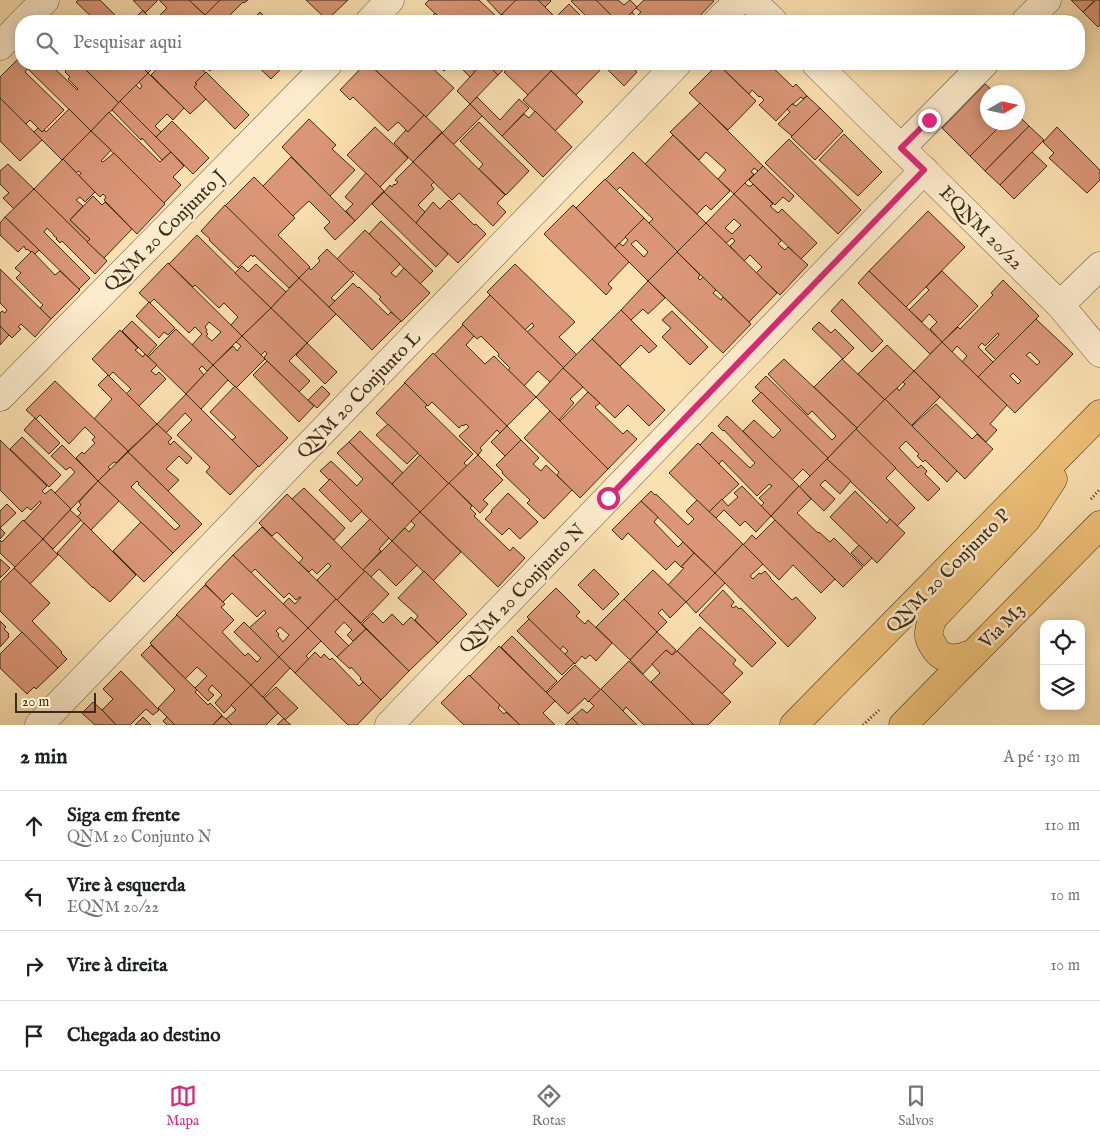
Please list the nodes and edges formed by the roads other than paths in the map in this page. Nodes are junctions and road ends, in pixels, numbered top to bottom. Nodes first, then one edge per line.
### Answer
1 (45, 0) edge
2 (390, 0) edge
3 (739, 0) edge
4 (751, 0) edge
5 (1047, 0) edge
6 (31, 15) edge
7 (376, 15) edge
8 (724, 15) edge
9 (767, 15) edge
10 (1032, 15) edge
11 (15, 31) edge
12 (0, 46) edge
13 (322, 70) edge
14 (671, 70) edge
15 (822, 70) edge
16 (978, 70) edge
17 (901, 148) junction
18 (924, 170) junction
19 (1100, 266) edge
20 (1060, 305) junction
21 (1100, 353) edge
22 (0, 397) edge
23 (1092, 423) edge
24 (1100, 525) edge
25 (974, 653) junction
26 (39, 725) edge
27 (389, 725) edge
28 (794, 725) edge
29 (903, 725) edge

1 - 6 street
2 - 7 street
3 - 8 street
4 - 9 street
5 - 10 street
11 - 12 street
13 - 22 street, QNM 20 Conjunto J
14 - 26 street, QNM 20 Conjunto L
15 - 17 street, EQNM 20/22
16 - 17 street
17 - 18 street, EQNM 20/22
18 - 20 street, EQNM 20/22
18 - 27 street, QNM 20 Conjunto N
19 - 20 street
20 - 21 street, EQNM 20/22
23 - 25 main road
23 - 28 main road, QNM 20 Conjunto P
24 - 25 main road, Via M3
25 - 29 main road, Via M3

